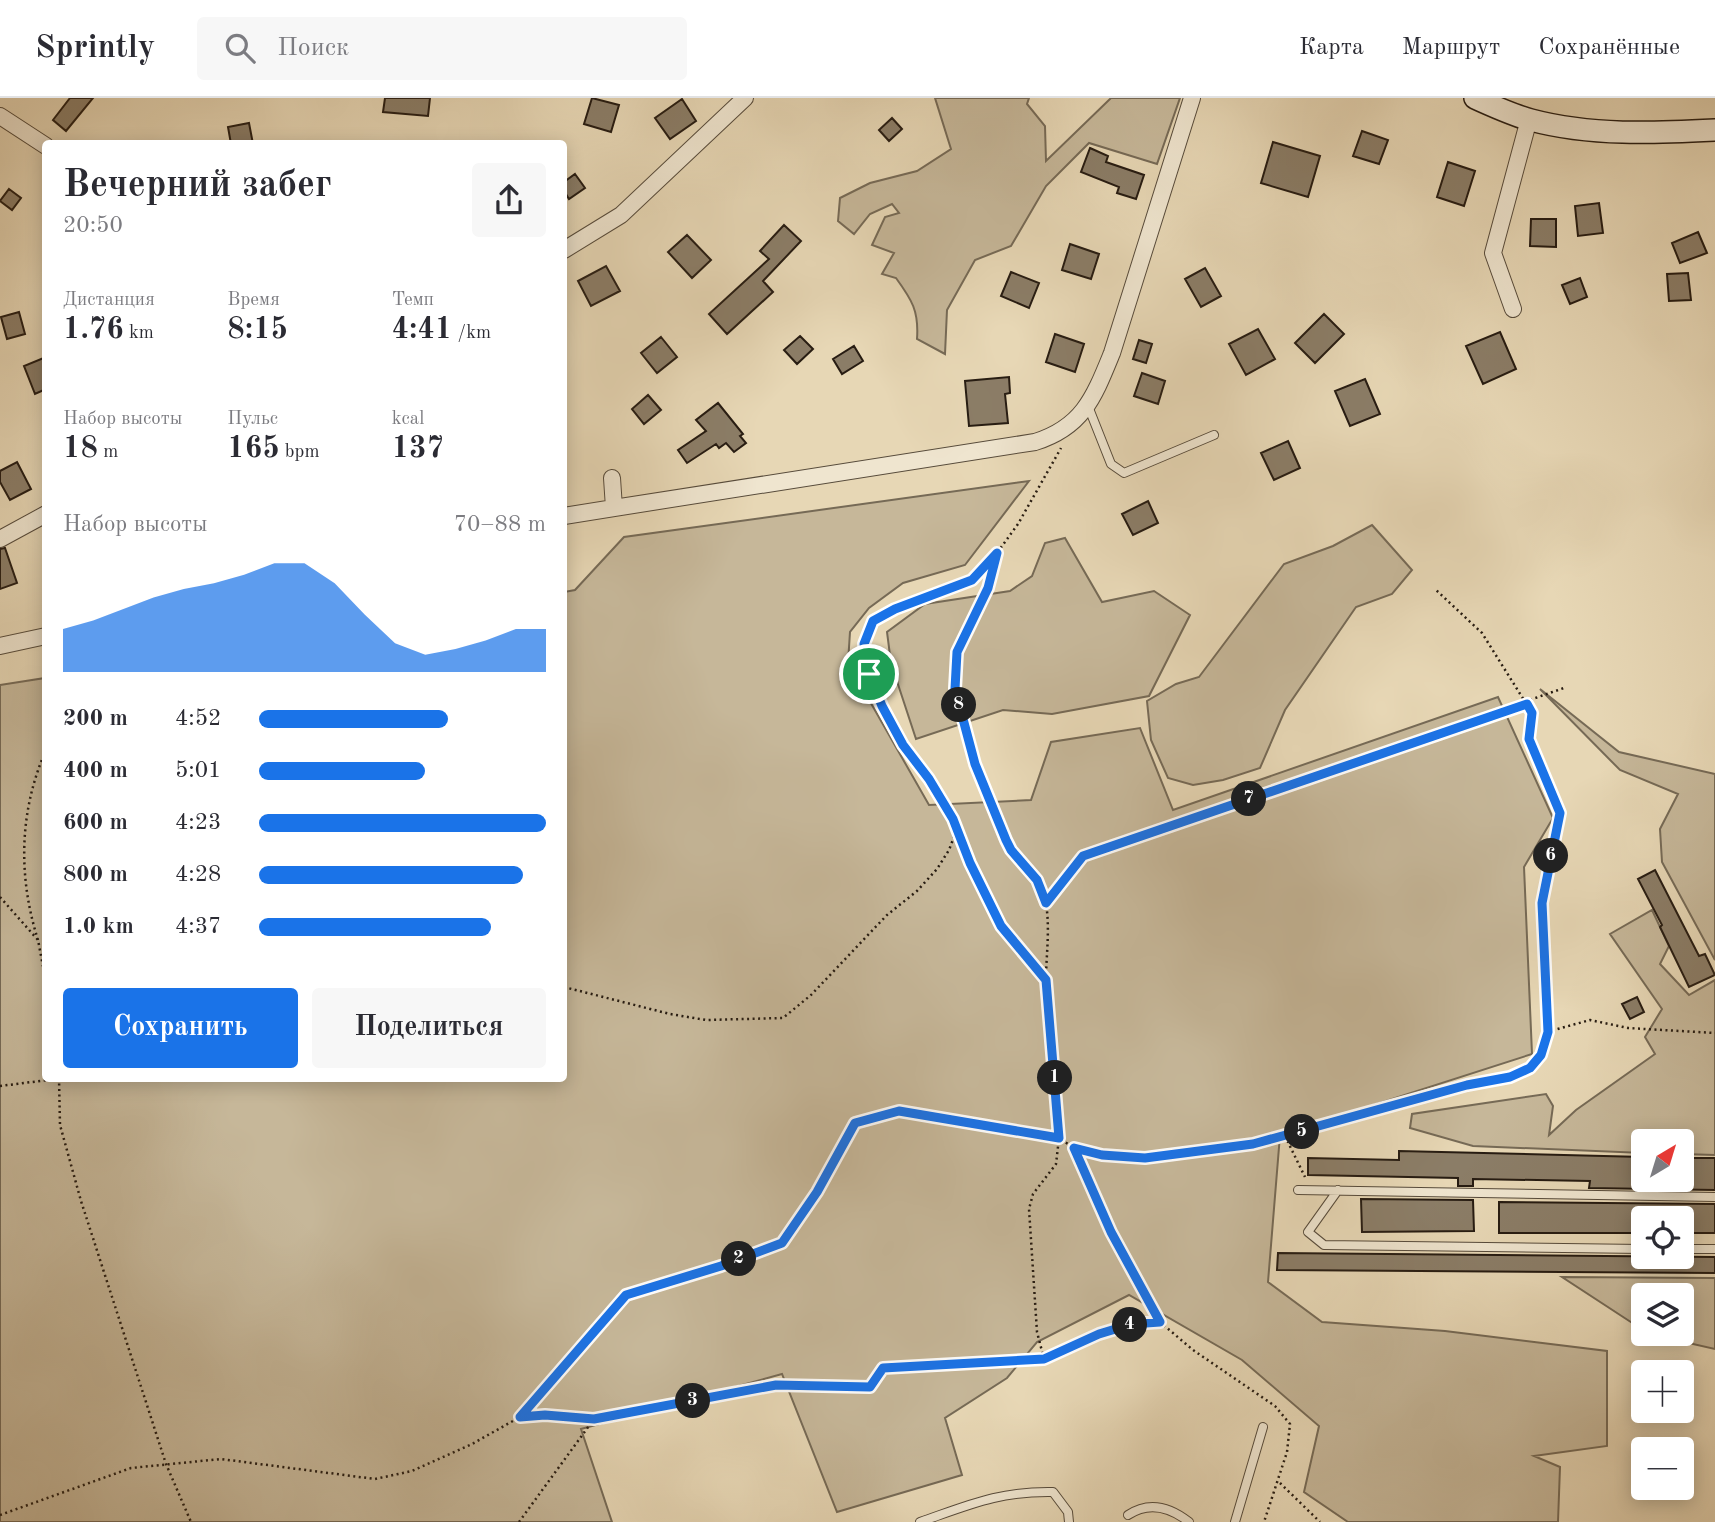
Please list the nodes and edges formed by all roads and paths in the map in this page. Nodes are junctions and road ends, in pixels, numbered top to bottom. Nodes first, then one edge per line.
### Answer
1 (745, 98) edge
2 (1192, 98) edge
3 (1475, 98) edge
4 (0, 116) edge
5 (1528, 119) junction
6 (1715, 130) edge
7 (42, 143) edge
8 (567, 248) edge
9 (1513, 309) dead end
10 (1087, 404) junction
11 (1057, 435) junction
12 (1214, 435) dead end
13 (612, 478) dead end
14 (614, 508) junction
15 (42, 516) edge
16 (567, 516) edge
17 (0, 539) edge
18 (997, 553) junction
19 (1435, 589) dead end
20 (42, 637) edge
21 (0, 646) edge
22 (1564, 688) dead end
23 (1527, 704) junction
24 (42, 761) edge
25 (957, 829) junction
26 (0, 897) edge
27 (1046, 903) junction
28 (38, 940) junction
29 (42, 961) edge
30 (1046, 980) junction
31 (567, 988) edge
32 (1548, 1032) junction
33 (1715, 1033) edge
34 (42, 1081) edge
35 (61, 1082) edge
36 (0, 1086) edge
37 (1285, 1136) junction
38 (1059, 1138) junction
39 (1074, 1148) junction
40 (1311, 1190) junction
41 (1338, 1190) junction
42 (1297, 1191) dead end
43 (1715, 1197) edge
44 (1631, 1249) edge
45 (1694, 1249) edge
46 (1715, 1250) edge
47 (1160, 1322) junction
48 (1044, 1359) junction
49 (520, 1417) junction
50 (594, 1419) junction
51 (1264, 1427) dead end
52 (166, 1464) junction
53 (1279, 1483) junction
54 (0, 1515) edge
55 (1128, 1515) dead end
56 (191, 1522) edge
57 (519, 1522) edge
58 (920, 1522) edge
59 (1069, 1522) edge
60 (1189, 1522) edge
61 (1235, 1522) edge
62 (1264, 1522) edge
63 (1320, 1522) edge

1 - 8 street
2 - 10 street
3 - 5 street
4 - 7 street
5 - 6 street
5 - 9 street
10 - 11 street
10 - 12 lane
11 - 14 street
11 - 18 path
13 - 14 street
14 - 16 street
15 - 17 street
18 - 25 path
18 - 27 path
19 - 23 path
20 - 21 street
22 - 23 path
23 - 27 path
23 - 32 path
24 - 28 path
25 - 30 path
25 - 31 path
26 - 28 path
27 - 30 path
28 - 29 path
30 - 38 path
32 - 33 path
32 - 37 path
34 - 36 path
35 - 52 path
37 - 39 path
37 - 40 path
38 - 39 path
38 - 48 path
38 - 49 path
39 - 47 path
40 - 41 lane
40 - 42 lane
41 - 43 lane
41 - 44 lane
45 - 46 lane
47 - 48 path
47 - 53 path
48 - 50 path
49 - 50 path
49 - 52 path
50 - 57 path
51 - 61 lane
52 - 54 path
52 - 56 path
53 - 62 path
53 - 63 path
55 - 60 lane
58 - 59 lane

